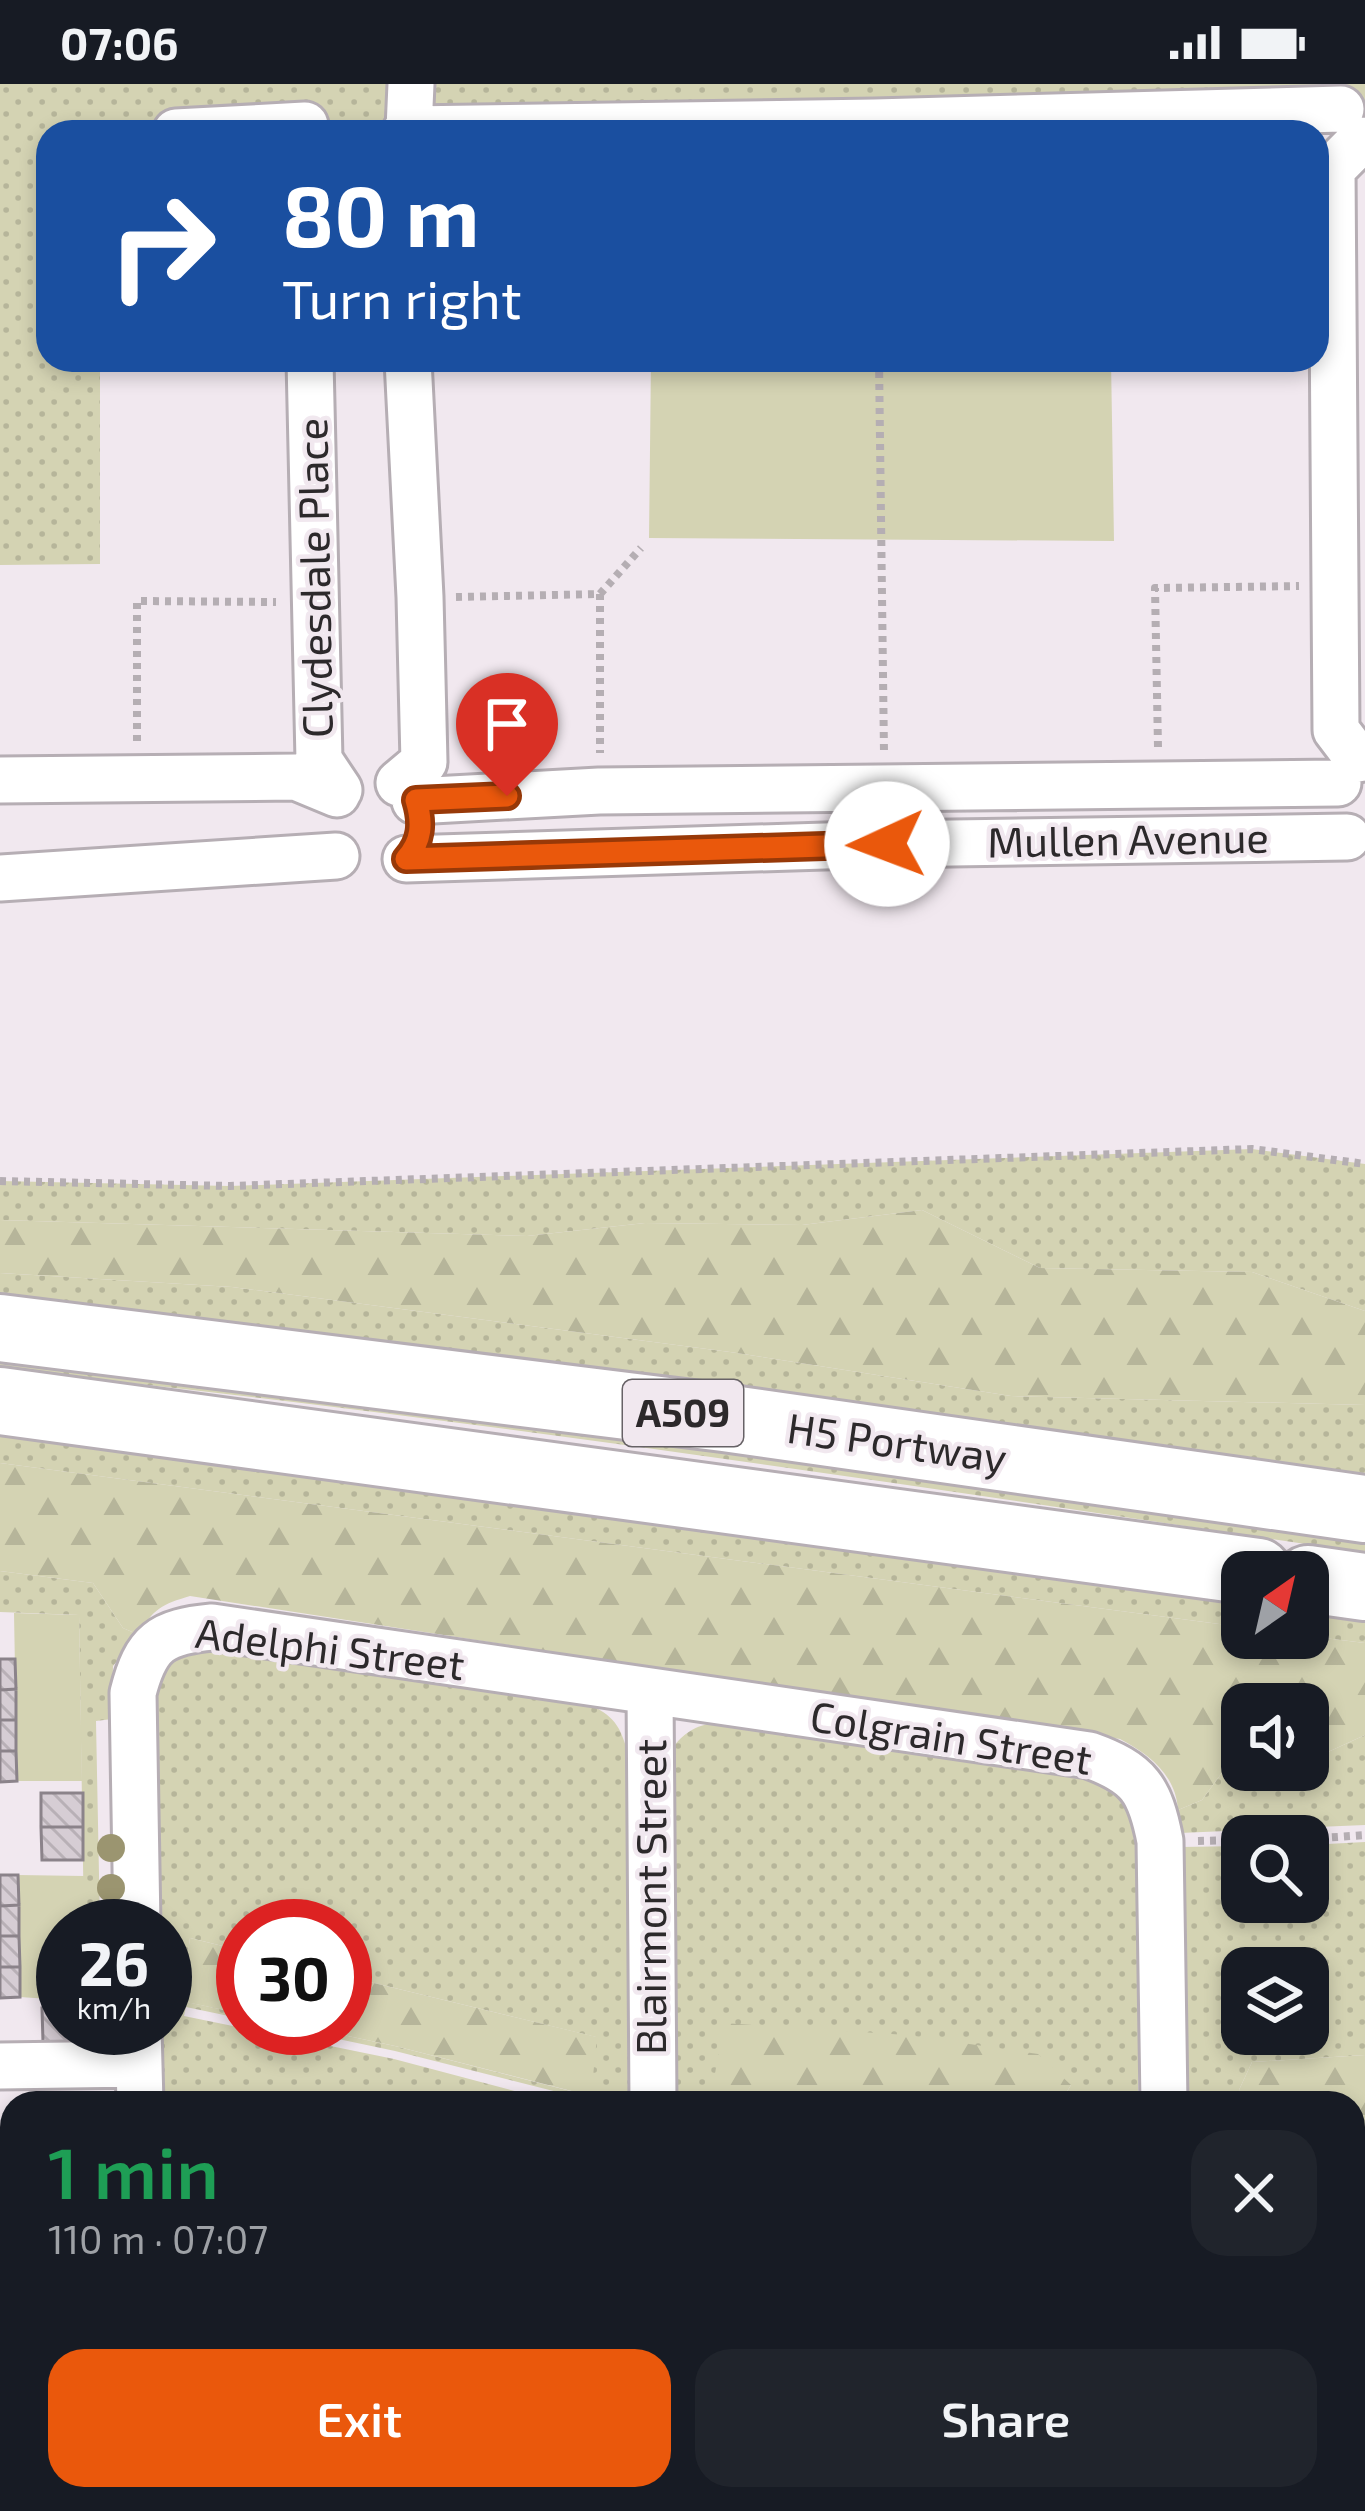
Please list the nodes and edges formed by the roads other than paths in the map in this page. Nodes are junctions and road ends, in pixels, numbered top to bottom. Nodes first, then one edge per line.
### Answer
1 (411, 84) edge
2 (1351, 119) edge
3 (409, 120) edge
4 (1192, 120) edge
5 (310, 372) edge
6 (409, 372) edge
7 (1354, 766) edge
8 (0, 780) edge
9 (338, 792) junction
10 (408, 792) junction
11 (1356, 843) edge
12 (336, 856) junction
13 (406, 859) junction
14 (0, 878) edge
15 (0, 1328) edge
16 (0, 1401) edge
17 (1365, 1509) edge
18 (1221, 1567) edge
19 (1329, 1582) edge
20 (1365, 1586) edge
21 (650, 1691) junction
22 (137, 1899) edge
23 (139, 2065) edge
24 (0, 2066) edge
25 (653, 2091) edge
26 (1164, 2091) edge

1 - 3 street
2 - 4 street
2 - 7 street
5 - 9 street, Clydesdale Place
6 - 10 street
7 - 10 street, Mullen Avenue
7 - 11 street
8 - 9 street
9 - 10 street
9 - 12 street
10 - 13 street
11 - 13 street, Mullen Avenue
12 - 13 street
12 - 14 street
15 - 17 main road, H5 Portway / A509
16 - 18 main road, H5 Portway / A509
19 - 20 main road
21 - 22 street, Adelphi Street
21 - 25 street, Blairmont Street
21 - 26 street, Colgrain Street
23 - 24 street

